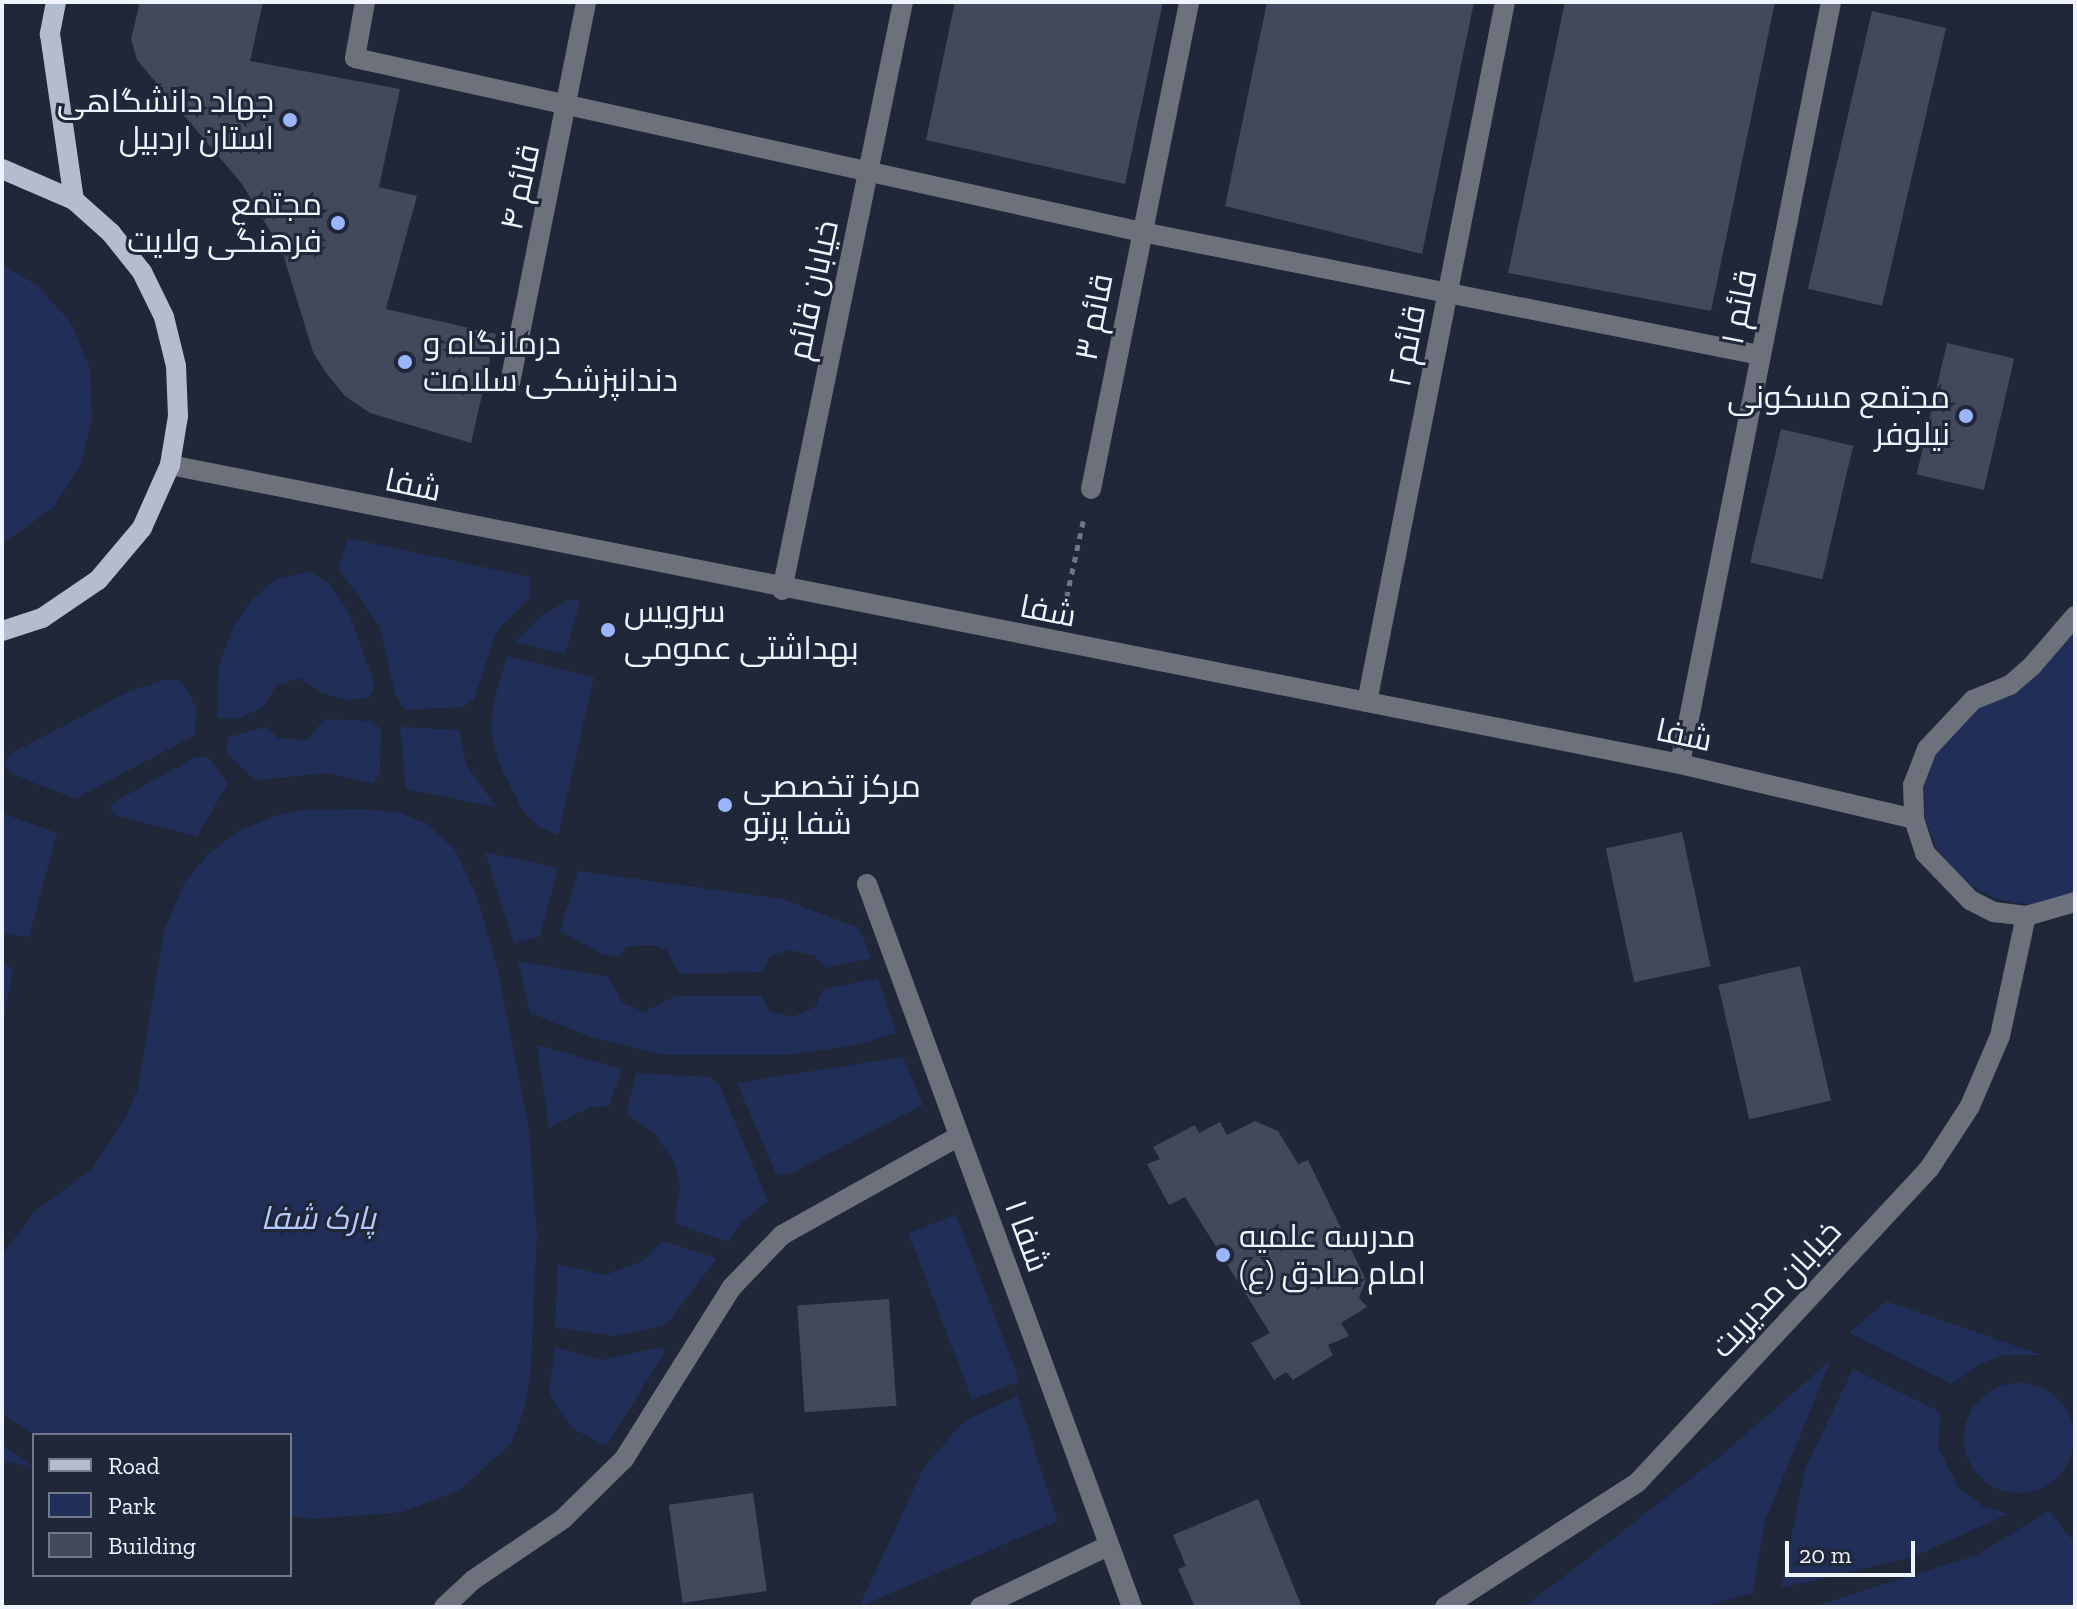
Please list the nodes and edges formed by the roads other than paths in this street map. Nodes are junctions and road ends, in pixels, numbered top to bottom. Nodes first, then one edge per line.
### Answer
1 (56, 2) edge
2 (365, 2) edge
3 (586, 2) edge
4 (903, 2) edge
5 (1189, 2) edge
6 (1505, 2) edge
7 (1831, 2) edge
8 (568, 105) junction
9 (2, 169) edge
10 (868, 171) junction
11 (74, 200) junction
12 (1142, 232) junction
13 (1448, 293) junction
14 (1760, 355) junction
15 (510, 383) dead end
16 (170, 465) junction
17 (1091, 489) road end
18 (782, 590) junction
19 (2075, 616) edge
20 (2, 631) edge
21 (1367, 702) junction
22 (1680, 764) junction
23 (1914, 819) junction
24 (867, 884) dead end
25 (2075, 902) edge
26 (2026, 916) junction
27 (959, 1136) junction
28 (1108, 1546) junction
29 (444, 1607) edge
30 (980, 1607) edge
31 (1132, 1607) edge
32 (1445, 1607) edge

1 - 11 main road
2 - 8 street
3 - 8 street, قائم ۴
4 - 10 street, خیابان قائم
5 - 12 street, قائم ۳
6 - 13 street, قائم ۲
7 - 14 street, قائم ۱
8 - 10 street
8 - 15 street, قائم ۴
9 - 11 main road
10 - 12 street
10 - 18 street, خیابان قائم
11 - 16 main road
12 - 13 street
12 - 17 street, قائم ۳
13 - 14 street
13 - 21 street, قائم ۲
14 - 22 street, قائم ۱
16 - 18 street, شفا
16 - 20 main road
18 - 21 street, شفا
19 - 23 street
21 - 22 street, شفا
22 - 23 street, شفا
23 - 26 street
24 - 27 street, شفا ۱
25 - 26 street
26 - 32 street, خیابان مدیریت
27 - 28 street, شفا ۱
27 - 29 street
28 - 30 street
28 - 31 street, شفا ۱

